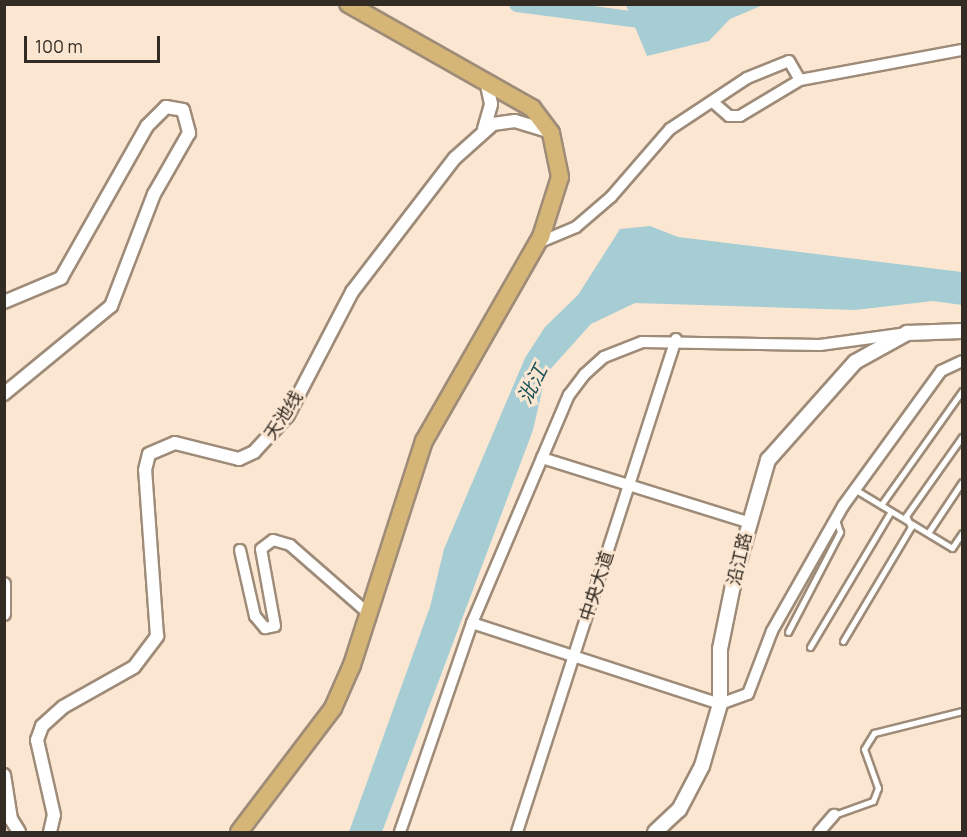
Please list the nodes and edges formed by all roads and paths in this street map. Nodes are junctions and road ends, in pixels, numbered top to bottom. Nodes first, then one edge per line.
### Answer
1 (348, 4) edge
2 (963, 50) edge
3 (800, 80) junction
4 (486, 81) junction
5 (714, 103) junction
6 (484, 129) junction
7 (551, 133) junction
8 (538, 244) junction
9 (4, 302) edge
10 (963, 331) edge
11 (907, 333) junction
12 (676, 339) junction
13 (855, 340) junction
14 (963, 361) edge
15 (855, 362) junction
16 (963, 391) edge
17 (4, 394) edge
18 (963, 437) edge
19 (542, 458) junction
20 (963, 482) edge
21 (629, 485) junction
22 (856, 490) junction
23 (881, 505) junction
24 (891, 511) junction
25 (835, 518) junction
26 (747, 522) junction
27 (908, 522) junction
28 (963, 533) edge
29 (927, 534) junction
30 (963, 544) edge
31 (952, 548) junction
32 (240, 550) dead end
33 (4, 584) edge
34 (368, 613) junction
35 (4, 614) edge
36 (472, 623) junction
37 (788, 632) dead end
38 (843, 641) dead end
39 (810, 647) dead end
40 (574, 656) junction
41 (720, 704) junction
42 (963, 711) edge
43 (4, 775) edge
44 (834, 815) joint
45 (19, 832) edge
46 (50, 832) edge
47 (239, 832) edge
48 (400, 832) edge
49 (517, 832) edge
50 (655, 832) edge
51 (819, 832) edge

1 - 4 main road
2 - 3 street
3 - 5 street
3 - 5 street
4 - 6 street
4 - 7 main road
5 - 8 street
6 - 7 street
6 - 46 street, 天池线
7 - 8 main road
8 - 34 main road
9 - 17 street
10 - 11 main road
11 - 13 street
11 - 15 main road, 沿江路
12 - 13 street
12 - 19 street
12 - 21 street, 中央大道
13 - 15 street
14 - 22 street
15 - 26 main road, 沿江路
16 - 23 lane
18 - 27 lane
19 - 21 street
19 - 36 street
20 - 29 lane
21 - 26 street
21 - 40 street, 中央大道
22 - 23 lane
22 - 25 street
23 - 24 lane
24 - 27 lane
24 - 39 lane
25 - 37 lane
25 - 41 street
26 - 41 main road, 沿江路
27 - 29 lane
27 - 38 lane
28 - 31 lane
29 - 31 lane
30 - 31 lane
32 - 34 street
33 - 35 street
34 - 47 main road
36 - 40 street
36 - 48 street
40 - 41 street
40 - 49 street, 中央大道
41 - 50 main road, 沿江路
42 - 44 lane
43 - 45 street
44 - 51 street

